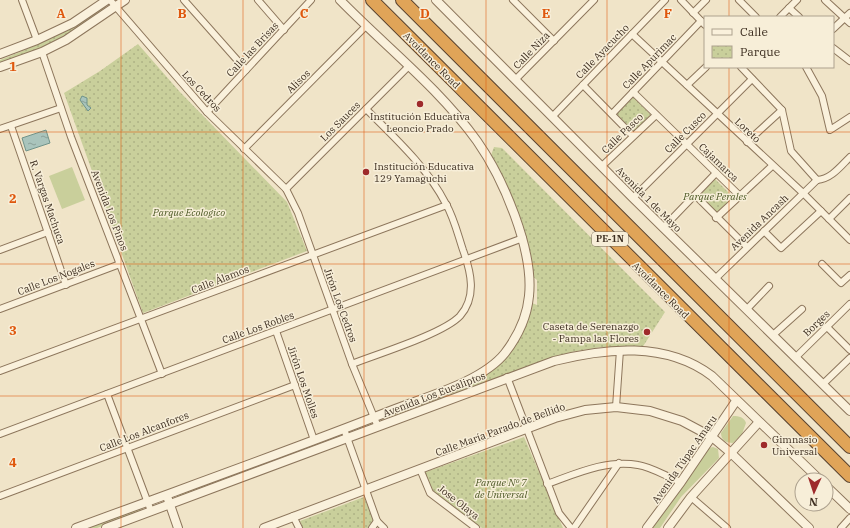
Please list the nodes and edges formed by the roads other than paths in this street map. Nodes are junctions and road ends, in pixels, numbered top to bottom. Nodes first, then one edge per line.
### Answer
1 (22, 0) edge
2 (109, 0) edge
3 (125, 0) edge
4 (184, 0) edge
5 (258, 0) edge
6 (312, 0) edge
7 (340, 0) edge
8 (372, 0) edge
9 (402, 0) edge
10 (436, 0) edge
11 (513, 0) edge
12 (594, 0) edge
13 (665, 0) edge
14 (681, 0) edge
15 (706, 0) edge
16 (739, 0) edge
17 (797, 0) edge
18 (825, 0) edge
19 (116, 7) junction
20 (789, 8) junction
21 (694, 13) junction
22 (850, 13) edge
23 (755, 16) edge
24 (781, 16) edge
25 (797, 16) edge
26 (848, 21) edge
27 (703, 23) edge
28 (366, 26) junction
29 (834, 28) edge
30 (284, 30) junction
31 (632, 34) junction
32 (37, 40) junction
33 (554, 41) junction
34 (834, 49) edge
35 (42, 52) junction
36 (0, 54) edge
37 (663, 61) junction
38 (850, 61) edge
39 (408, 67) junction
40 (0, 68) edge
41 (705, 68) edge
42 (742, 68) edge
43 (807, 68) edge
44 (246, 70) junction
45 (516, 79) junction
46 (752, 79) junction
47 (583, 85) junction
48 (687, 86) junction
49 (633, 92) junction
50 (61, 108) junction
51 (366, 109) junction
52 (782, 110) junction
53 (207, 112) junction
54 (612, 114) junction
55 (717, 114) junction
56 (656, 115) junction
57 (552, 117) junction
58 (850, 117) edge
59 (11, 126) junction
60 (0, 130) edge
61 (633, 136) junction
62 (747, 142) junction
63 (687, 145) junction
64 (244, 149) junction
65 (850, 157) edge
66 (602, 166) junction
67 (772, 166) junction
68 (716, 173) junction
69 (817, 180) junction
70 (286, 189) junction
71 (803, 193) junction
72 (695, 195) junction
73 (740, 196) junction
74 (633, 198) junction
75 (850, 198) edge
76 (446, 205) junction
77 (821, 211) junction
78 (716, 218) junction
79 (829, 219) junction
80 (663, 228) junction
81 (764, 231) junction
82 (48, 232) junction
83 (523, 238) junction
84 (850, 240) edge
85 (747, 247) junction
86 (0, 250) edge
87 (313, 255) junction
88 (466, 259) junction
89 (120, 264) junction
90 (822, 264) dead end
91 (850, 275) edge
92 (715, 278) junction
93 (66, 285) junction
94 (770, 286) dead end
95 (850, 304) edge
96 (746, 309) junction
97 (802, 309) dead end
98 (0, 310) edge
99 (332, 310) junction
100 (141, 319) junction
101 (827, 326) junction
102 (276, 332) junction
103 (774, 335) junction
104 (620, 350) junction
105 (850, 350) edge
106 (796, 357) junction
107 (850, 358) edge
108 (352, 364) junction
109 (0, 371) edge
110 (162, 374) junction
111 (507, 377) junction
112 (823, 384) junction
113 (295, 385) junction
114 (107, 394) junction
115 (736, 401) junction
116 (616, 407) junction
117 (850, 411) edge
118 (374, 417) junction
119 (759, 422) junction
120 (378, 427) junction
121 (344, 429) junction
122 (527, 430) junction
123 (0, 434) edge
124 (712, 437) junction
125 (348, 438) junction
126 (314, 440) junction
127 (850, 447) edge
128 (127, 448) junction
129 (731, 452) junction
130 (619, 463) junction
131 (420, 469) junction
132 (812, 472) edge
133 (850, 476) edge
134 (681, 482) junction
135 (547, 484) junction
136 (366, 488) junction
137 (166, 494) junction
138 (834, 494) edge
139 (0, 496) edge
140 (691, 497) junction
141 (148, 501) junction
142 (169, 504) junction
143 (850, 510) edge
144 (151, 511) junction
145 (293, 516) junction
146 (850, 518) edge
147 (377, 521) junction
148 (76, 528) edge
149 (106, 528) edge
150 (178, 528) edge
151 (264, 528) edge
152 (300, 528) edge
153 (372, 528) edge
154 (384, 528) edge
155 (476, 528) edge
156 (571, 528) edge
157 (574, 528) edge
158 (647, 528) edge
159 (668, 528) edge
160 (727, 528) edge
161 (809, 528) edge
162 (841, 528) edge

1 - 32 street
2 - 19 street, Los Cedros
2 - 32 street
3 - 19 street
4 - 44 street
5 - 30 street
6 - 30 street, Calle las Brisas
7 - 28 street, Avenida Los Eucaliptos
8 - 133 highway, Avoidance Road / PE-1N
9 - 127 highway, PE-1N
10 - 45 street, Avenida 1 de Mayo
11 - 33 street
12 - 33 street, Calle Niza
13 - 31 street, Calle Ayacucho
14 - 21 street
15 - 21 street
16 - 23 street
17 - 20 street
18 - 26 street
19 - 35 street
19 - 53 street, Los Cedros
20 - 24 street
20 - 25 street
21 - 27 street
22 - 26 street
26 - 29 street
27 - 37 street, Calle Apurimac
28 - 39 street, Avenida Los Eucaliptos
28 - 64 street, Alisos
30 - 44 street, Calle las Brisas
31 - 37 street, Loreto
31 - 47 street, Calle Ayacucho
32 - 36 street
33 - 45 street, Calle Niza
34 - 38 street
35 - 40 street
35 - 50 street, Avenida Los Pinos
37 - 48 street, Loreto
37 - 49 street, Calle Apurimac
39 - 51 street, Los Sauces
39 - 83 street, Avenida Los Eucaliptos
41 - 48 street
42 - 46 street
43 - 58 street
44 - 53 street, Calle las Brisas
45 - 57 street, Avenida 1 de Mayo
46 - 52 street
46 - 55 street, Calle Cusco
47 - 54 street
47 - 57 street, Calle Ayacucho
48 - 55 street, Loreto
49 - 54 street, Calle Apurimac
49 - 56 street, Cajamarca
50 - 59 street
50 - 89 street, Avenida Los Pinos
51 - 70 street, Los Sauces
51 - 76 street
52 - 62 street
52 - 69 street
53 - 64 street, Los Cedros
54 - 61 street
55 - 62 street, Loreto
55 - 63 street, Calle Cusco
56 - 61 street, Calle Pasco
56 - 63 street, Cajamarca
57 - 66 street, Avenida 1 de Mayo
59 - 60 street
59 - 82 street, R. Vargas Machuca
61 - 66 street, Calle Pasco
62 - 67 street, Loreto
63 - 68 street, Cajamarca
63 - 74 street, Calle Cusco
64 - 70 street, Los Cedros
65 - 69 street, Avenida Ancash
66 - 74 street, Avenida 1 de Mayo
67 - 71 street, Loreto
67 - 73 street
68 - 72 street
68 - 73 street, Cajamarca
69 - 71 street, Avenida Ancash
70 - 87 street, Jirón Los Cedros
71 - 77 street, Loreto
71 - 81 street, Avenida Ancash
72 - 78 street
72 - 80 street
73 - 78 street
74 - 80 street, Avenida 1 de Mayo
75 - 79 street
76 - 87 street, Calle Álamos
76 - 88 street
77 - 79 street, Loreto
77 - 81 street
78 - 85 street
79 - 84 street, Loreto
80 - 92 street, Avenida 1 de Mayo
81 - 85 street, Avenida Ancash
82 - 86 street
82 - 93 street, R. Vargas Machuca
83 - 88 street, Calle Los Robles
83 - 118 street, Avenida Los Eucaliptos
85 - 92 street, Avenida Ancash
87 - 99 street, Jirón Los Cedros
87 - 100 street, Calle Álamos
88 - 99 street, Calle Los Robles
88 - 108 street
89 - 93 street, Calle Los Nogales
89 - 100 street, Avenida Los Pinos
90 - 91 street
92 - 96 street, Avenida 1 de Mayo
93 - 98 street, Calle Los Nogales
94 - 96 street
95 - 101 street, Borges
96 - 103 street, Avenida 1 de Mayo
97 - 103 street
99 - 102 street, Calle Los Robles
99 - 108 street, Jirón Los Cedros
100 - 109 street, Calle Álamos
100 - 110 street, Avenida Los Pinos
101 - 105 street
101 - 106 street, Borges
102 - 110 street, Calle Los Robles
102 - 113 street, Jirón Los Molles
103 - 106 street, Avenida 1 de Mayo
104 - 111 street, Avenida Los Eucaliptos
104 - 115 street, Avenida Los Eucaliptos
104 - 116 street
106 - 112 street, Avenida 1 de Mayo
107 - 112 street
108 - 118 street, Jirón Los Cedros
110 - 114 street, Calle Los Robles
111 - 120 street, Avenida Los Eucaliptos
111 - 122 street
112 - 117 street, Avenida 1 de Mayo
113 - 126 street, Jirón Los Molles
113 - 128 street, Calle Los Alcanfores
114 - 123 street, Calle Los Robles
114 - 128 street
115 - 119 street, Avenida Los Eucaliptos
115 - 124 street, Avenida Túpac Amaru
116 - 122 street, Calle María Parado de Bellido
116 - 124 street, Calle María Parado de Bellido
118 - 120 street, Jirón Los Cedros
118 - 121 street, Avenida Los Eucaliptos
119 - 129 street
119 - 132 street, Avenida Los Eucaliptos
120 - 125 street, Avenida Los Eucaliptos
121 - 125 street
121 - 126 street, Avenida Los Eucaliptos
122 - 131 street, Calle María Parado de Bellido
122 - 135 street
124 - 129 street, Calle María Parado de Bellido
124 - 134 street, Avenida Túpac Amaru
125 - 136 street
125 - 142 street, Avenida Los Eucaliptos
126 - 137 street, Avenida Los Eucaliptos
128 - 139 street, Calle Los Alcanfores
128 - 141 street
129 - 140 street
129 - 161 street, Calle María Parado de Bellido
130 - 134 street
130 - 135 street
130 - 157 street
131 - 136 street, Calle María Parado de Bellido
131 - 155 street, Jose Olaya
134 - 158 street, Avenida Túpac Amaru
135 - 156 street
136 - 145 street, Calle María Parado de Bellido
136 - 147 street
137 - 141 street, Avenida Los Eucaliptos
137 - 142 street
138 - 143 street
140 - 159 street
140 - 160 street
141 - 144 street
141 - 148 street, Avenida Los Eucaliptos
142 - 144 street, Avenida Los Eucaliptos
142 - 150 street
144 - 149 street, Avenida Los Eucaliptos
145 - 151 street, Calle María Parado de Bellido
145 - 152 street
146 - 162 street
147 - 153 street
147 - 154 street

